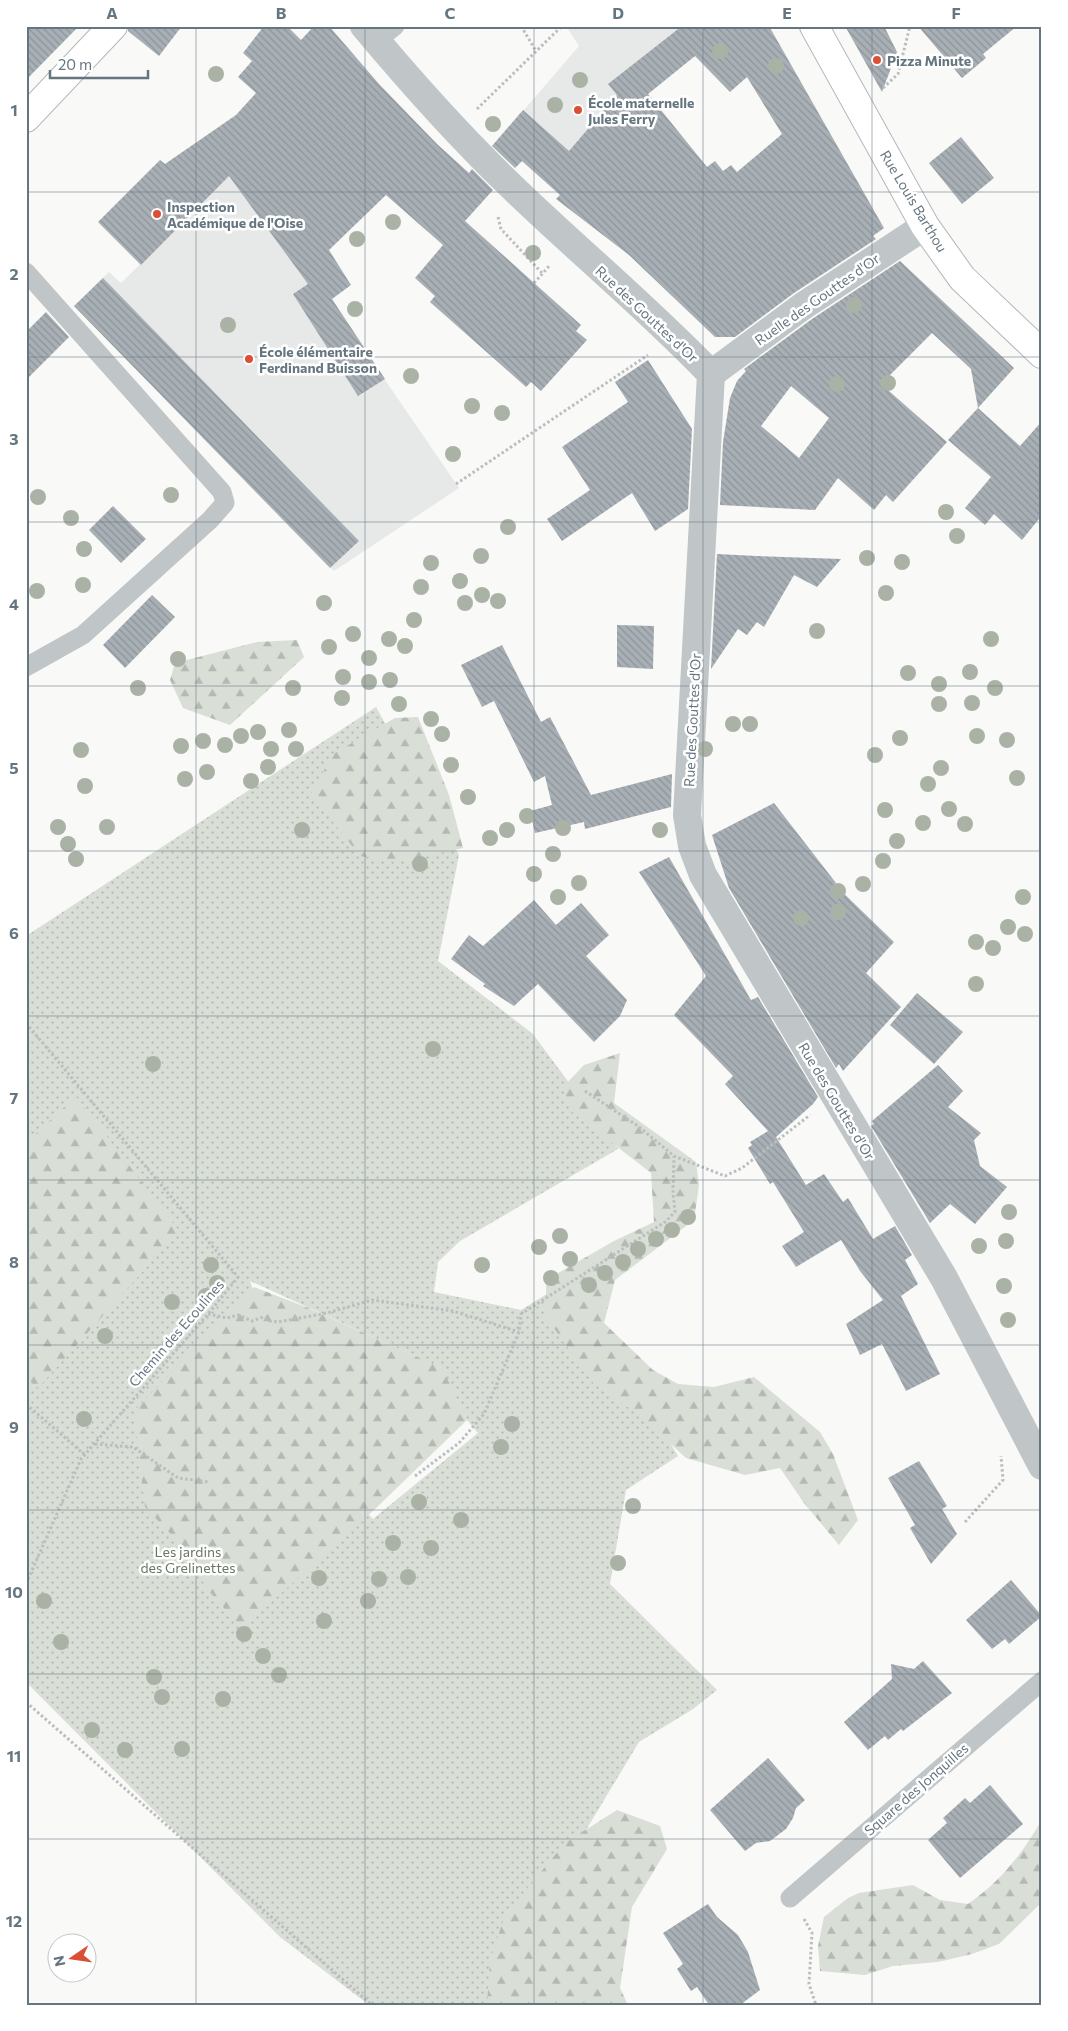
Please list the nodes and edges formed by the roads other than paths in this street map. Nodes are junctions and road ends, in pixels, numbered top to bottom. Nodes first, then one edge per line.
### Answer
1 (113, 26) edge
2 (814, 26) edge
3 (378, 31) edge
4 (26, 118) edge
5 (925, 226) junction
6 (26, 272) edge
7 (1042, 354) edge
8 (711, 374) junction
9 (26, 667) edge
10 (1042, 1466) edge
11 (1042, 1681) edge
12 (790, 1898) road end

1 - 4 main road
2 - 5 main road, Rue Louis Barthou
3 - 8 street, Rue des Gouttes d'Or
5 - 7 main road, Rue Louis Barthou
5 - 8 street, Ruelle des Gouttes d'Or
6 - 9 lane
8 - 10 street, Rue des Gouttes d'Or
11 - 12 lane, Square des Jonquilles

